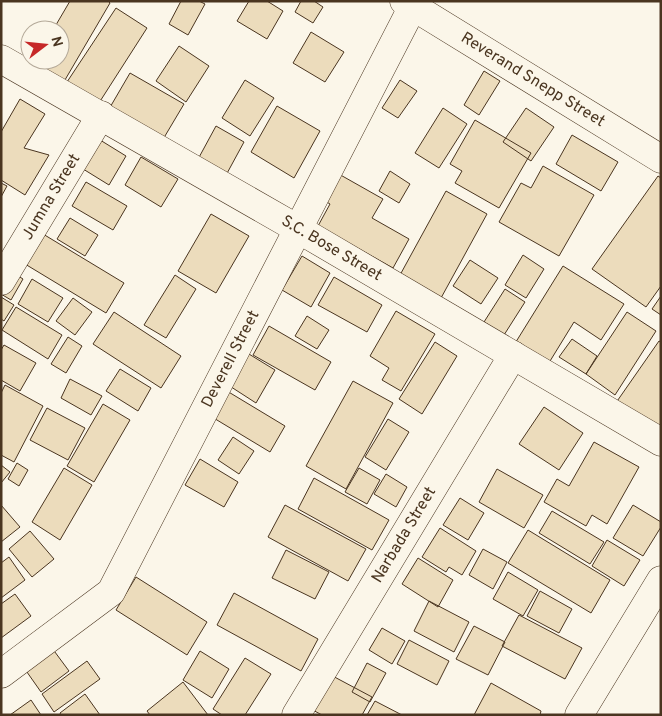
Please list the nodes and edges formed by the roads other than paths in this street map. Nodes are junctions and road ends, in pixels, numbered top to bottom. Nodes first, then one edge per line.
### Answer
1 (409, 4) edge
2 (1, 59) edge
3 (101, 115) junction
4 (661, 159) edge
5 (298, 229) junction
6 (1, 281) edge
7 (513, 355) junction
8 (661, 442) edge
9 (661, 580) edge
10 (1, 674) edge
11 (296, 715) edge
12 (579, 715) edge

1 - 4 street, Reverand Snepp Street
1 - 5 street, Deverell Street
2 - 3 street, S.C. Bose Street
3 - 5 street, S.C. Bose Street
3 - 6 street, Jumna Street
5 - 7 street, S.C. Bose Street
5 - 10 street, Deverell Street
7 - 8 street, S.C. Bose Street
7 - 11 street, Narbada Street
9 - 12 street

